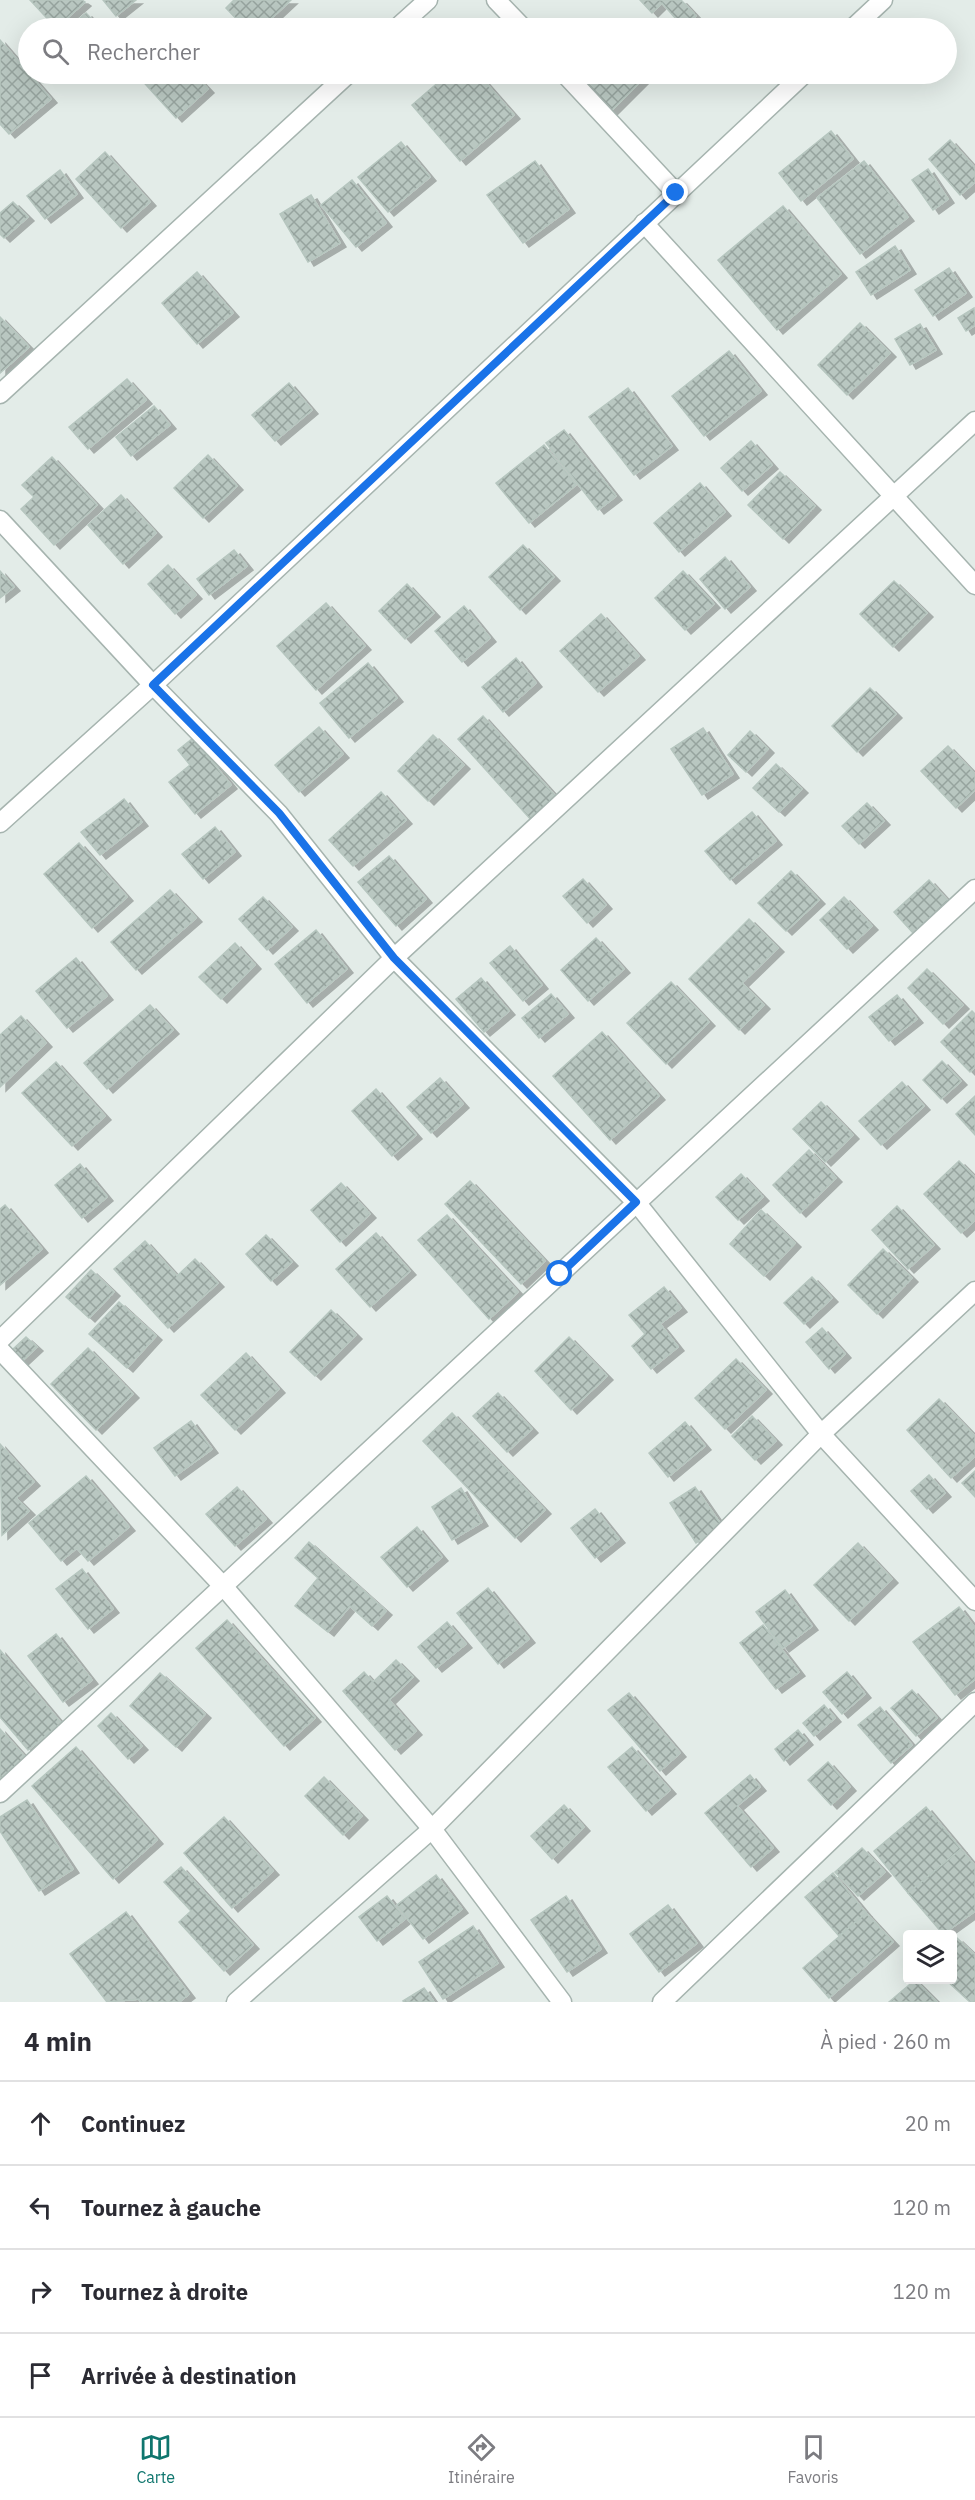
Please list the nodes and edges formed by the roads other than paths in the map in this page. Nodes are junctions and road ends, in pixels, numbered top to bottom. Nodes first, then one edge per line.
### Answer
1 (428, 0) edge
2 (496, 0) edge
3 (883, 0) edge
4 (408, 18) edge
5 (513, 18) edge
6 (864, 18) edge
7 (337, 84) edge
8 (574, 84) edge
9 (793, 84) edge
10 (676, 193) junction
11 (644, 223) junction
12 (0, 394) edge
13 (975, 421) edge
14 (892, 495) junction
15 (0, 520) edge
16 (975, 585) edge
17 (153, 685) junction
18 (0, 823) edge
19 (975, 889) edge
20 (394, 958) junction
21 (636, 1202) junction
22 (975, 1291) edge
23 (0, 1340) edge
24 (0, 1350) edge
25 (821, 1434) junction
26 (224, 1587) junction
27 (975, 1601) edge
28 (975, 1702) edge
29 (0, 1793) edge
30 (432, 1829) junction
31 (237, 2002) edge
32 (562, 2002) edge
33 (662, 2002) edge

1 - 4 street
2 - 5 street
3 - 6 street
7 - 12 street
8 - 10 street
9 - 10 street
10 - 11 street
11 - 14 street
11 - 17 street
13 - 14 street
14 - 16 street
14 - 20 street
15 - 17 street
17 - 18 street
17 - 20 street
19 - 21 street
20 - 21 street
20 - 23 street
21 - 25 street
21 - 26 street
22 - 25 street
24 - 26 street
25 - 27 street
25 - 30 street
26 - 29 street
26 - 30 street
28 - 33 street
30 - 31 street
30 - 32 street

